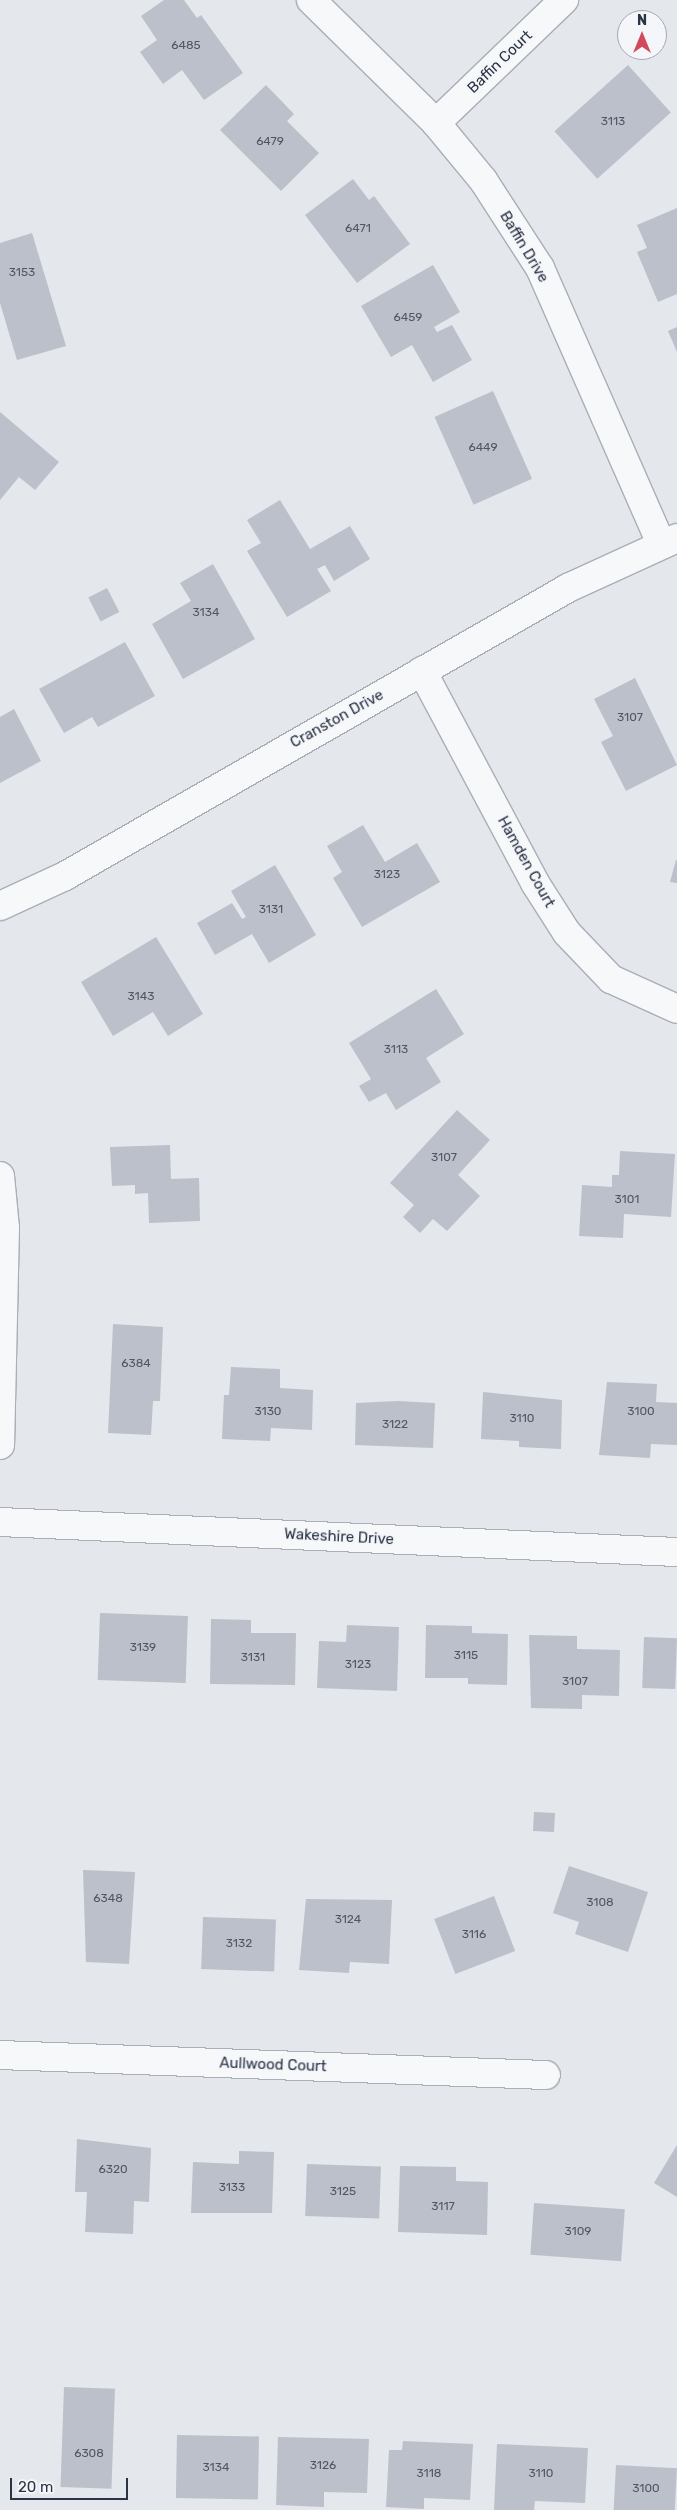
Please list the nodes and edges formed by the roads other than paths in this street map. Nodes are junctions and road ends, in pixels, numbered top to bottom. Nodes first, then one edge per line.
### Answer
1 (311, 0) edge
2 (564, 0) edge
3 (436, 123) junction
4 (669, 541) edge
5 (422, 671) junction
6 (0, 906) edge
7 (677, 1010) edge
8 (0, 1176) edge
9 (0, 1445) edge
10 (0, 1522) edge
11 (677, 1552) edge
12 (0, 2055) edge
13 (546, 2075) dead end

1 - 3 street, Baffin Drive
2 - 3 street, Baffin Court
3 - 4 street, Baffin Drive
4 - 5 street, Cranston Drive
5 - 6 street, Cranston Drive
5 - 7 street, Hamden Court
8 - 9 street
10 - 11 street, Wakeshire Drive
12 - 13 street, Aullwood Court

